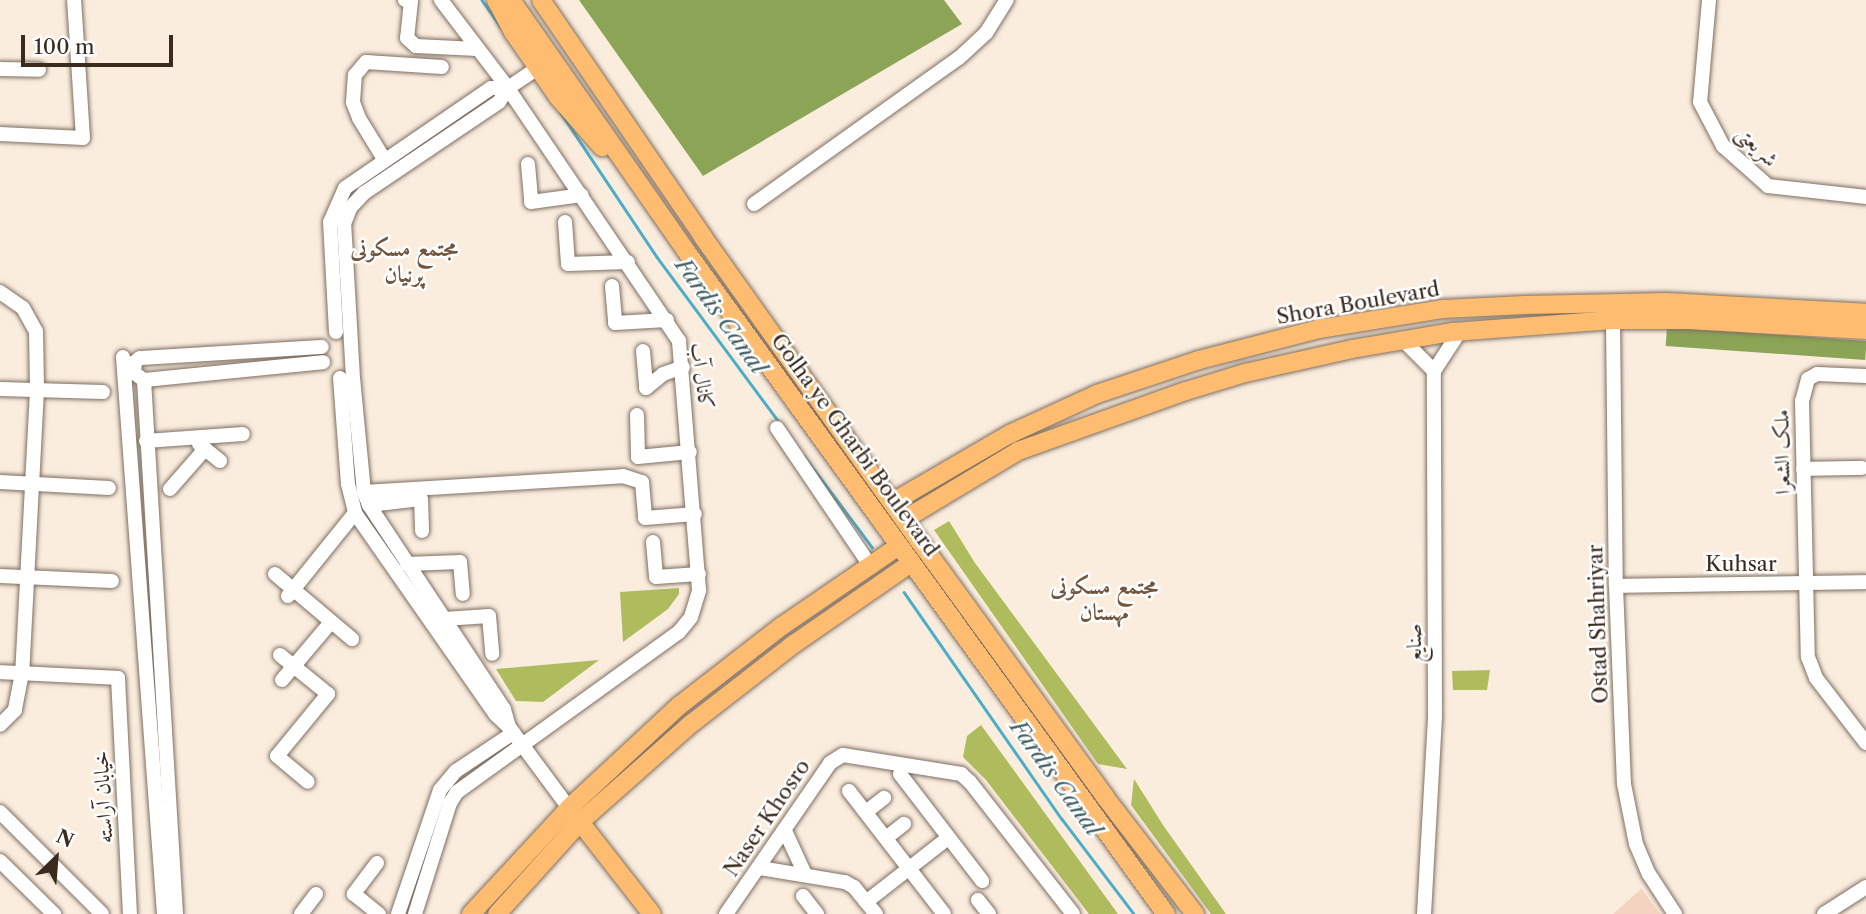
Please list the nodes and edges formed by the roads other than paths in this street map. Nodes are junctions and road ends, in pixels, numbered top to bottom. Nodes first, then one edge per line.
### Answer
1 (74, 0) edge
2 (405, 0) edge
3 (441, 0) edge
4 (496, 0) edge
5 (511, 0) edge
6 (541, 0) edge
7 (1007, 0) edge
8 (1709, 0) edge
9 (477, 49) junction
10 (442, 67) dead end
11 (538, 68) junction
12 (0, 69) edge
13 (40, 71) dead end
14 (508, 88) junction
15 (0, 134) edge
16 (384, 159) junction
17 (528, 164) dead end
18 (645, 192) junction
19 (582, 195) junction
20 (1866, 197) edge
21 (754, 204) dead end
22 (565, 222) dead end
23 (628, 262) junction
24 (612, 286) dead end
25 (0, 292) edge
26 (1866, 313) edge
27 (667, 320) junction
28 (1613, 320) junction
29 (1866, 330) edge
30 (343, 331) junction
31 (1460, 331) junction
32 (1402, 339) junction
33 (322, 347) junction
34 (643, 351) dead end
35 (122, 357) dead end
36 (323, 362) junction
37 (682, 367) junction
38 (798, 369) junction
39 (1434, 371) junction
40 (1866, 376) edge
41 (346, 378) junction
42 (135, 379) junction
43 (780, 381) junction
44 (0, 389) edge
45 (37, 390) junction
46 (103, 392) dead end
47 (637, 415) dead end
48 (777, 428) dead end
49 (243, 434) dead end
50 (193, 439) junction
51 (146, 441) junction
52 (205, 449) junction
53 (690, 452) junction
54 (220, 461) dead end
55 (1862, 468) dead end
56 (1803, 469) junction
57 (0, 482) edge
58 (32, 484) junction
59 (108, 488) dead end
60 (170, 489) dead end
61 (366, 499) junction
62 (893, 502) junction
63 (355, 513) junction
64 (695, 514) junction
65 (905, 519) junction
66 (422, 531) dead end
67 (653, 542) dead end
68 (899, 546) junction
69 (911, 563) junction
70 (407, 564) junction
71 (871, 567) junction
72 (275, 574) dead end
73 (699, 574) junction
74 (0, 576) edge
75 (25, 577) junction
76 (112, 581) dead end
77 (1866, 582) edge
78 (881, 583) junction
79 (1805, 585) junction
80 (1616, 586) junction
81 (291, 592) junction
82 (463, 594) dead end
83 (444, 619) junction
84 (331, 622) junction
85 (352, 639) dead end
86 (492, 654) dead end
87 (280, 655) dead end
88 (294, 666) junction
89 (0, 672) edge
90 (22, 673) junction
91 (1017, 675) junction
92 (282, 680) dead end
93 (1003, 688) junction
94 (0, 726) edge
95 (515, 735) junction
96 (1866, 743) edge
97 (900, 774) dead end
98 (308, 782) dead end
99 (849, 791) dead end
100 (884, 798) dead end
101 (0, 812) edge
102 (866, 812) junction
103 (575, 815) junction
104 (904, 824) dead end
105 (785, 831) junction
106 (886, 838) junction
107 (948, 838) junction
108 (0, 861) edge
109 (377, 863) dead end
110 (760, 868) junction
111 (909, 869) junction
112 (805, 874) junction
113 (982, 881) dead end
114 (1866, 887) edge
115 (316, 894) dead end
116 (803, 896) dead end
117 (978, 900) dead end
118 (866, 902) junction
119 (54, 914) edge
120 (102, 914) edge
121 (130, 914) edge
122 (164, 914) edge
123 (176, 914) edge
124 (302, 914) edge
125 (379, 914) edge
126 (398, 914) edge
127 (415, 914) edge
128 (471, 914) edge
129 (497, 914) edge
130 (652, 914) edge
131 (726, 914) edge
132 (817, 914) edge
133 (876, 914) edge
134 (944, 914) edge
135 (989, 914) edge
136 (1073, 914) edge
137 (1166, 914) edge
138 (1195, 914) edge
139 (1424, 914) edge
140 (1675, 914) edge
141 (1824, 914) edge

1 - 15 street
2 - 9 street
3 - 9 street, کانال آب
4 - 11 main road
5 - 18 main road, Golha ye Gharbi Boulevard
6 - 38 main road, Golha ye Gharbi Boulevard
7 - 21 street
8 - 20 street, شریعتی
9 - 14 street, کانال آب
10 - 16 street
11 - 14 street
11 - 18 main road
12 - 13 street
14 - 16 street
14 - 19 street, کانال آب
14 - 30 street
16 - 30 street
17 - 19 street
18 - 43 main road, Golha ye Gharbi Boulevard
19 - 23 street, کانال آب
22 - 23 street
23 - 27 street, کانال آب
24 - 27 street
25 - 45 street
26 - 62 main road, Shora Boulevard
27 - 37 street, کانال آب
28 - 29 main road, Shora Boulevard
28 - 31 main road, Shora Boulevard
28 - 80 street, Ostad Shahriyar
30 - 33 street
30 - 41 street
31 - 32 main road, Shora Boulevard
31 - 39 street
32 - 39 street
32 - 65 main road, Shora Boulevard
33 - 36 street
33 - 42 street
34 - 37 street
35 - 42 street
36 - 41 street
36 - 42 street
37 - 53 street, کانال آب
38 - 43 main road
38 - 62 main road, Golha ye Gharbi Boulevard
39 - 139 street, صنایع
40 - 56 street, ملک الشعرا
41 - 61 street
41 - 63 street
42 - 51 street
42 - 122 street
43 - 68 main road, Golha ye Gharbi Boulevard
44 - 45 street
45 - 46 street
45 - 58 street
47 - 53 street
48 - 71 street
49 - 50 street
50 - 51 street
50 - 52 street
51 - 123 street
52 - 54 street
52 - 60 street
53 - 64 street, کانال آب
55 - 56 street
56 - 79 street, ملک الشعرا
57 - 58 street
58 - 59 street
58 - 75 street
61 - 64 street
61 - 66 street
61 - 70 street
62 - 65 main road, Golha ye Gharbi Boulevard
63 - 81 street
63 - 95 street
64 - 73 street, کانال آب
65 - 91 main road, Golha ye Gharbi Boulevard
67 - 73 street
68 - 69 main road, Golha ye Gharbi Boulevard
68 - 71 main road
69 - 78 main road
69 - 93 main road, Golha ye Gharbi Boulevard
70 - 82 street
70 - 83 street
71 - 78 main road
71 - 103 main road
72 - 81 street
73 - 95 street, کانال آب
74 - 75 street
75 - 76 street
75 - 90 street
77 - 79 street, Kuhsar
78 - 103 main road
79 - 80 street, Kuhsar
79 - 96 street, ملک الشعرا
80 - 140 street, Ostad Shahriyar
81 - 84 street
83 - 86 street
83 - 95 street
84 - 85 street
84 - 88 street
87 - 88 street
88 - 92 street
88 - 98 street
89 - 90 street
90 - 94 street
90 - 121 street, خیابان آراسته
91 - 93 main road
91 - 138 main road, Golha ye Gharbi Boulevard
93 - 137 main road, Golha ye Gharbi Boulevard
95 - 103 street
95 - 126 street
95 - 127 street
97 - 107 street
99 - 102 street
100 - 102 street
101 - 120 street
102 - 106 street
103 - 128 main road
103 - 129 main road
103 - 130 main road
104 - 106 street
105 - 110 street, Naser Khosro
105 - 112 street
105 - 136 street, Naser Khosro
106 - 111 street
107 - 111 street
107 - 113 street
108 - 119 street
109 - 125 street
110 - 112 street
110 - 131 street, Naser Khosro
111 - 118 street
111 - 134 street
112 - 118 street
114 - 141 street
115 - 124 street
116 - 132 street
117 - 135 street
118 - 133 street

